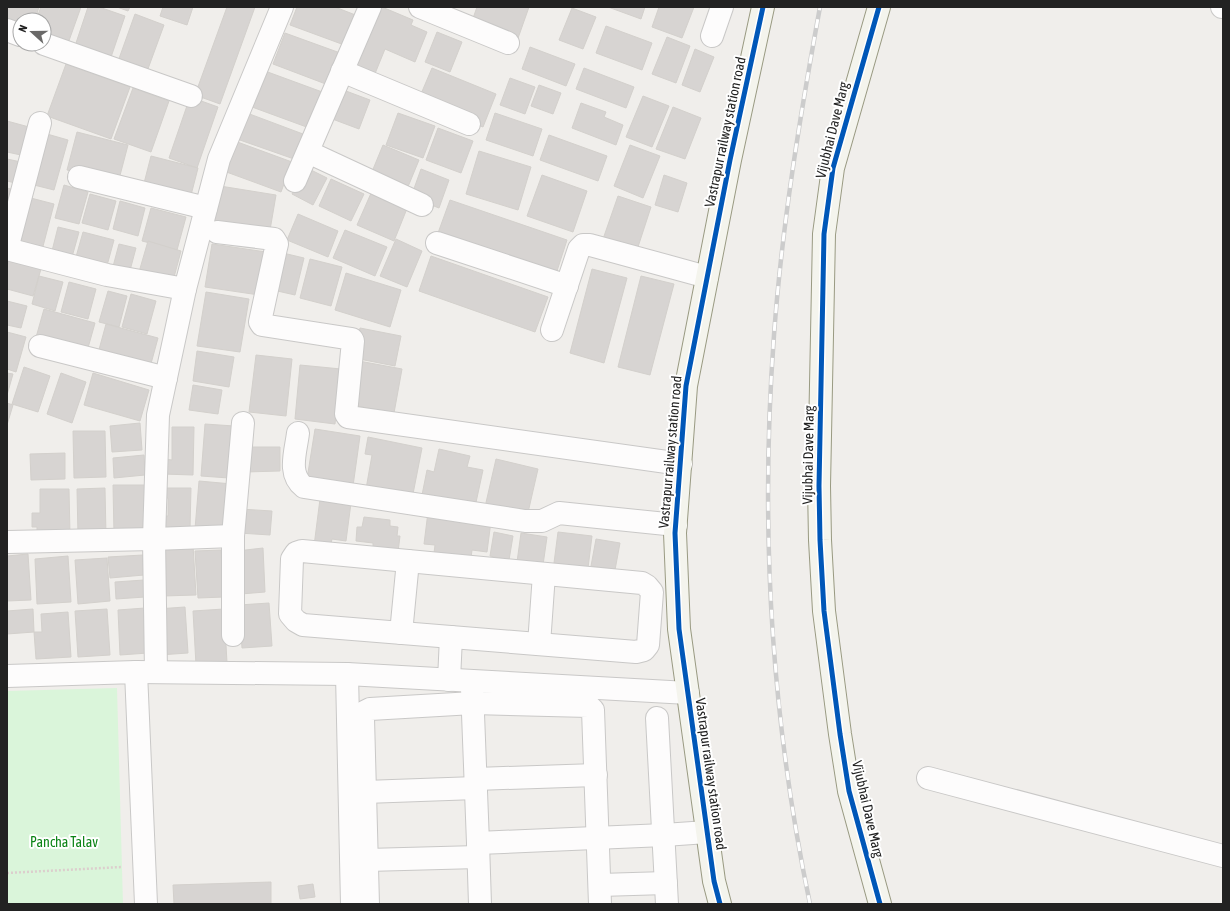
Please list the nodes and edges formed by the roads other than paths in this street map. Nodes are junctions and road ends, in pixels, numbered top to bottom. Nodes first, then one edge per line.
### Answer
1 (282, 7) edge
2 (370, 7) edge
3 (420, 7) edge
4 (722, 7) edge
5 (763, 7) edge
6 (879, 7) edge
7 (712, 36) dead end
8 (508, 42) dead end
9 (52, 47) edge
10 (342, 71) junction
11 (191, 96) dead end
12 (40, 123) dead end
13 (468, 124) dead end
14 (308, 152) junction
15 (79, 177) dead end
16 (295, 181) dead end
17 (422, 205) dead end
18 (206, 208) junction
19 (217, 232) dead end
20 (437, 243) dead end
21 (707, 277) junction
22 (567, 286) junction
23 (185, 289) junction
24 (552, 330) dead end
25 (40, 346) dead end
26 (166, 378) junction
27 (243, 423) dead end
28 (298, 433) dead end
29 (681, 464) junction
30 (676, 525) junction
31 (233, 536) junction
32 (154, 540) junction
33 (7, 542) edge
34 (408, 561) junction
35 (544, 574) junction
36 (402, 633) junction
37 (233, 635) dead end
38 (451, 637) junction
39 (539, 644) junction
40 (146, 672) junction
41 (347, 674) junction
42 (7, 676) edge
43 (449, 680) junction
44 (472, 681) junction
45 (688, 693) junction
46 (473, 703) junction
47 (657, 718) dead end
48 (596, 775) junction
49 (928, 778) dead end
50 (476, 784) junction
51 (365, 792) junction
52 (707, 832) junction
53 (664, 835) junction
54 (598, 838) junction
55 (478, 850) junction
56 (1223, 856) edge
57 (367, 860) junction
58 (667, 893) edge
59 (600, 895) edge
60 (146, 904) edge
61 (352, 904) edge
62 (368, 904) edge
63 (480, 904) edge
64 (720, 904) edge
65 (880, 904) edge

1 - 18 street
2 - 10 street
3 - 8 street
4 - 7 street
5 - 21 street, Vastrapur railway station road
6 - 65 street, Vijubhai Dave Marg
9 - 11 street
10 - 13 street
10 - 14 street
12 - 23 street
14 - 16 street
14 - 17 street
15 - 18 street
18 - 23 street
19 - 29 street
20 - 22 street
21 - 22 street
21 - 29 street, Vastrapur railway station road
22 - 24 street
23 - 26 street
25 - 26 street
26 - 32 street
27 - 31 street
28 - 30 street
29 - 30 street, Vastrapur railway station road
30 - 45 street, Vastrapur railway station road
31 - 32 street
31 - 37 street
32 - 33 street
32 - 40 street
34 - 35 street
34 - 36 street
34 - 36 street
35 - 39 street
35 - 39 street
36 - 38 street
38 - 39 street
38 - 43 street
40 - 41 street
40 - 42 street
40 - 60 street
41 - 43 street
41 - 61 street
43 - 44 street
44 - 45 street
44 - 46 street
45 - 52 street, Vastrapur railway station road
46 - 48 street
46 - 50 street
46 - 51 street
47 - 53 street
48 - 50 street
48 - 54 street
49 - 56 street
50 - 51 street
50 - 55 street
51 - 57 street
52 - 53 street
52 - 64 street, Vastrapur railway station road
53 - 54 street
53 - 58 street
54 - 55 street
54 - 59 street
55 - 57 street
55 - 63 street
57 - 62 street
58 - 59 street

